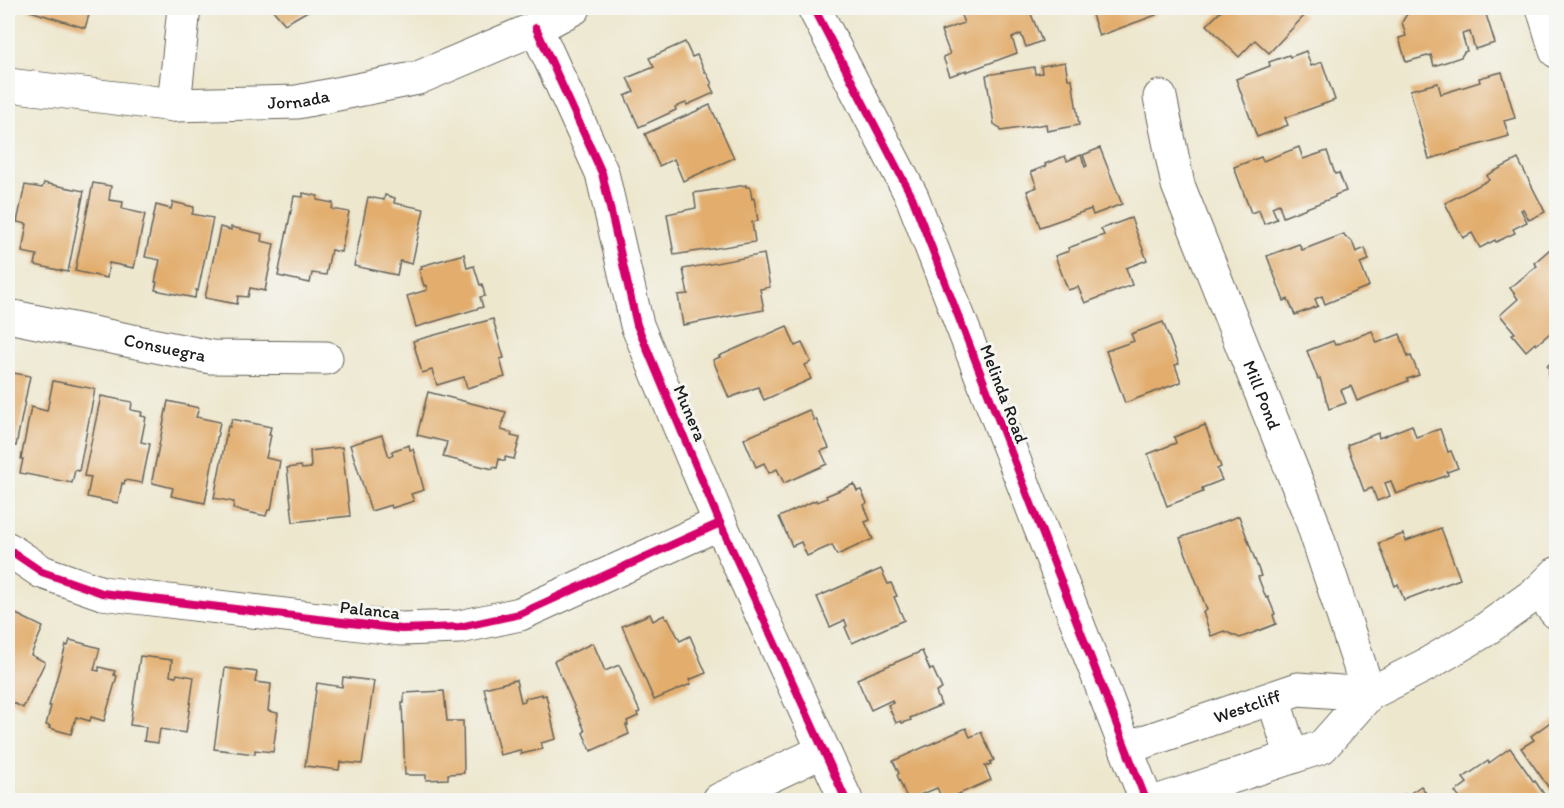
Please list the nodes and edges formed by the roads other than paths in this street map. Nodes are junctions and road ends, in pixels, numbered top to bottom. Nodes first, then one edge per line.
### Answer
1 (184, 8) edge
2 (574, 8) edge
3 (814, 8) edge
4 (1543, 8) edge
5 (536, 28) junction
6 (1557, 51) edge
7 (8, 85) edge
8 (1160, 97) dead end
9 (174, 105) junction
10 (8, 316) edge
11 (326, 358) dead end
12 (720, 523) junction
13 (8, 549) edge
14 (1551, 592) edge
15 (1369, 694) junction
16 (1273, 698) junction
17 (1126, 748) junction
18 (823, 751) junction
19 (1292, 757) junction
20 (719, 801) edge
21 (846, 801) edge
22 (1146, 801) edge
23 (1162, 801) edge

1 - 9 street
2 - 5 street, Jornada
3 - 17 street, Melinda Road
4 - 6 street
5 - 9 street, Jornada
5 - 12 street, Munera
7 - 9 street, Jornada
8 - 15 street, Mill Pond
10 - 11 street, Consuegra
12 - 13 street, Palanca
12 - 18 street, Munera
14 - 15 street
15 - 16 street, Westcliff
15 - 19 street
16 - 17 street, Westcliff
16 - 19 street
17 - 22 street, Melinda Road
18 - 20 street
18 - 21 street, Munera
19 - 23 street

